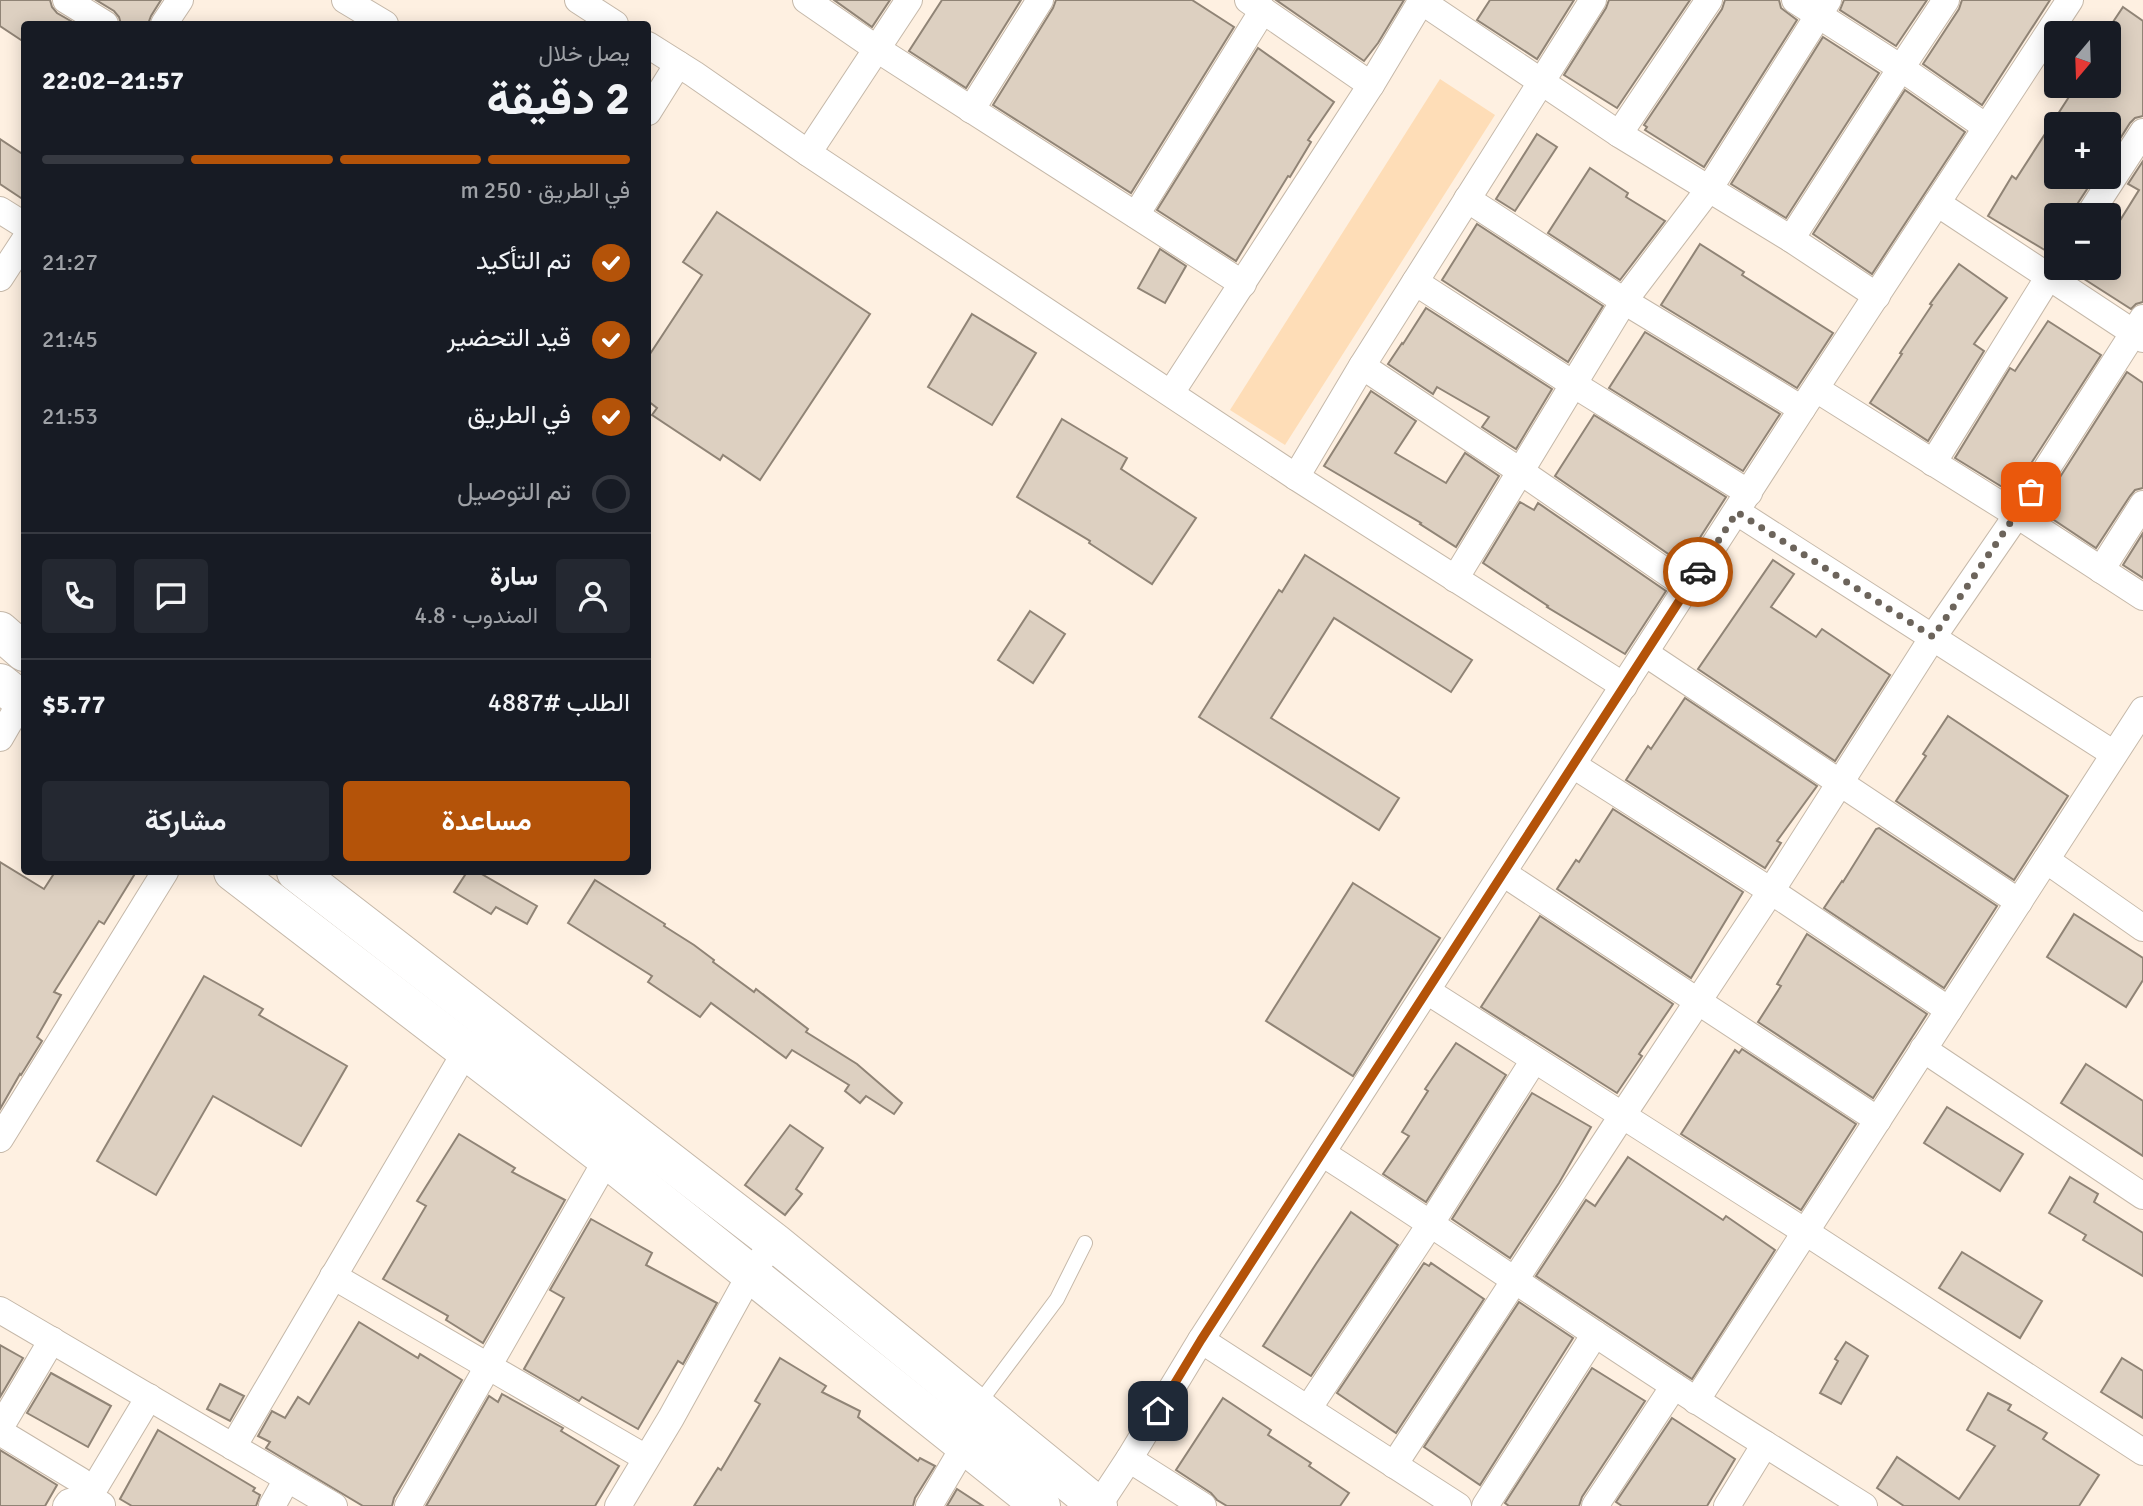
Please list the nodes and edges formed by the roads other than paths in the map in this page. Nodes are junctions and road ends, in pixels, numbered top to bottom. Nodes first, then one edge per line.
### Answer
1 (66, 0) edge
2 (180, 0) edge
3 (345, 0) edge
4 (806, 0) edge
5 (908, 0) edge
6 (1040, 0) edge
7 (1593, 0) edge
8 (1709, 0) edge
9 (1795, 0) edge
10 (1946, 0) edge
11 (2070, 0) edge
12 (1422, 1) edge
13 (1255, 5) edge
14 (1823, 7) edge
15 (100, 21) edge
16 (166, 21) edge
17 (380, 21) edge
18 (651, 47) edge
19 (877, 49) junction
20 (678, 64) junction
21 (1901, 68) junction
22 (1542, 80) junction
23 (1371, 85) junction
24 (651, 107) edge
25 (971, 110) junction
26 (1986, 127) junction
27 (2143, 132) edge
28 (1619, 134) junction
29 (808, 153) junction
30 (1709, 189) junction
31 (1467, 199) junction
32 (1937, 203) junction
33 (2097, 203) edge
34 (0, 209) edge
35 (1136, 215) junction
36 (21, 223) edge
37 (1791, 239) junction
38 (21, 246) edge
39 (2044, 266) edge
40 (0, 278) edge
41 (2046, 280) edge
42 (2065, 280) edge
43 (1415, 282) junction
44 (1243, 284) junction
45 (1877, 296) junction
46 (1624, 301) junction
47 (2140, 330) edge
48 (1363, 366) junction
49 (1573, 384) junction
50 (1171, 393) junction
51 (1809, 399) junction
52 (1934, 463) junction
53 (1520, 471) junction
54 (1296, 477) junction
55 (1743, 502) junction
56 (2143, 504) edge
57 (2017, 514) junction
58 (2101, 570) junction
59 (1455, 579) junction
60 (1688, 587) junction
61 (2143, 597) edge
62 (0, 631) edge
63 (1933, 637) junction
64 (21, 649) edge
65 (1645, 653) junction
66 (1624, 686) junction
67 (16, 695) edge
68 (2143, 710) edge
69 (0, 738) edge
70 (2114, 754) junction
71 (1573, 765) junction
72 (1840, 783) junction
73 (2046, 860) junction
74 (1503, 873) junction
75 (162, 875) edge
76 (237, 875) edge
77 (300, 875) edge
78 (1771, 891) junction
79 (2019, 902) junction
80 (2143, 928) edge
81 (1427, 991) junction
82 (1698, 1003) junction
83 (1949, 1010) junction
84 (1923, 1049) junction
85 (466, 1051) junction
86 (1534, 1060) junction
87 (1622, 1116) junction
88 (1878, 1120) junction
89 (0, 1139) edge
90 (1322, 1153) junction
91 (607, 1159) junction
92 (2143, 1196) edge
93 (1431, 1223) junction
94 (1804, 1231) junction
95 (774, 1242) junction
96 (1085, 1243) dead end
97 (751, 1273) junction
98 (333, 1276) junction
99 (1516, 1281) junction
100 (0, 1310) edge
101 (1595, 1334) junction
102 (52, 1340) junction
103 (1201, 1340) junction
104 (489, 1366) junction
105 (1674, 1386) junction
106 (149, 1397) junction
107 (1696, 1401) junction
108 (976, 1407) junction
109 (1308, 1409) junction
110 (0, 1430) edge
111 (1765, 1444) junction
112 (965, 1445) junction
113 (233, 1447) junction
114 (2143, 1452) edge
115 (646, 1458) junction
116 (1129, 1458) junction
117 (1394, 1465) junction
118 (287, 1479) junction
119 (86, 1503) edge
120 (272, 1506) edge
121 (334, 1506) edge
122 (408, 1506) edge
123 (618, 1506) edge
124 (929, 1506) edge
125 (1041, 1506) edge
126 (1098, 1506) edge
127 (1203, 1506) edge
128 (1458, 1506) edge
129 (1485, 1506) edge
130 (1595, 1506) edge
131 (1727, 1506) edge
132 (1864, 1506) edge

1 - 15 street
2 - 16 street
3 - 17 street
4 - 19 street
5 - 19 street
6 - 25 street
7 - 22 street
8 - 28 street
9 - 14 street
10 - 21 street
11 - 26 street
12 - 22 street
12 - 23 street
13 - 23 street
13 - 35 street
14 - 21 street
14 - 30 street
18 - 20 street
19 - 25 street
19 - 29 street
20 - 24 street
20 - 29 street
21 - 26 street
21 - 37 street
22 - 28 street
22 - 31 street
23 - 44 street
25 - 35 street
26 - 32 street
27 - 33 street
28 - 30 street
29 - 50 street
30 - 37 street
30 - 46 street
31 - 43 street
31 - 46 street
32 - 39 street
32 - 45 street
34 - 36 street
35 - 44 street
37 - 45 street
38 - 40 street
41 - 52 street
42 - 47 street
43 - 48 street
43 - 49 street
44 - 50 street
45 - 51 street
46 - 49 street
46 - 51 street
47 - 57 street
48 - 53 street
48 - 54 street
49 - 53 street
49 - 55 street
50 - 54 street
51 - 52 street
51 - 55 street
52 - 57 street
53 - 59 street
53 - 60 street
54 - 59 street
55 - 60 street
55 - 63 street
56 - 58 street
57 - 58 street
57 - 63 street
58 - 61 street
59 - 66 street
60 - 65 street
62 - 64 main road
63 - 70 street
63 - 72 street
65 - 66 street
65 - 72 street
66 - 71 street
67 - 69 street
68 - 70 street
70 - 73 street
71 - 74 street
71 - 78 street
72 - 78 street
72 - 79 street
73 - 79 street
73 - 80 street
74 - 81 street
74 - 82 street
75 - 89 street
76 - 85 main road
77 - 95 main road
78 - 82 street
78 - 83 street
79 - 83 street
81 - 86 street
81 - 90 street
82 - 87 street
82 - 88 street
83 - 84 street
84 - 88 street
84 - 92 street
85 - 91 main road
85 - 98 street
86 - 87 street
86 - 93 street
87 - 94 street
87 - 99 street
88 - 94 street
90 - 93 street
90 - 103 street
91 - 97 main road
91 - 104 street
93 - 99 street
93 - 109 street
94 - 107 street
94 - 114 street
95 - 97 street
95 - 108 main road
96 - 108 lane
97 - 112 main road
97 - 115 street
98 - 104 street
98 - 113 street
99 - 101 street
99 - 117 street
100 - 102 street
101 - 105 street
101 - 129 street
102 - 106 street
102 - 110 street
103 - 109 street
103 - 116 street
104 - 115 street
104 - 122 street
105 - 107 street
105 - 130 street
106 - 113 street
106 - 119 street
107 - 111 street
108 - 126 main road
109 - 117 street
110 - 119 street
111 - 131 street
111 - 132 street
112 - 124 street
112 - 125 main road
113 - 118 street
115 - 123 street
116 - 126 street
116 - 127 street
117 - 128 street
118 - 120 street
118 - 121 street

